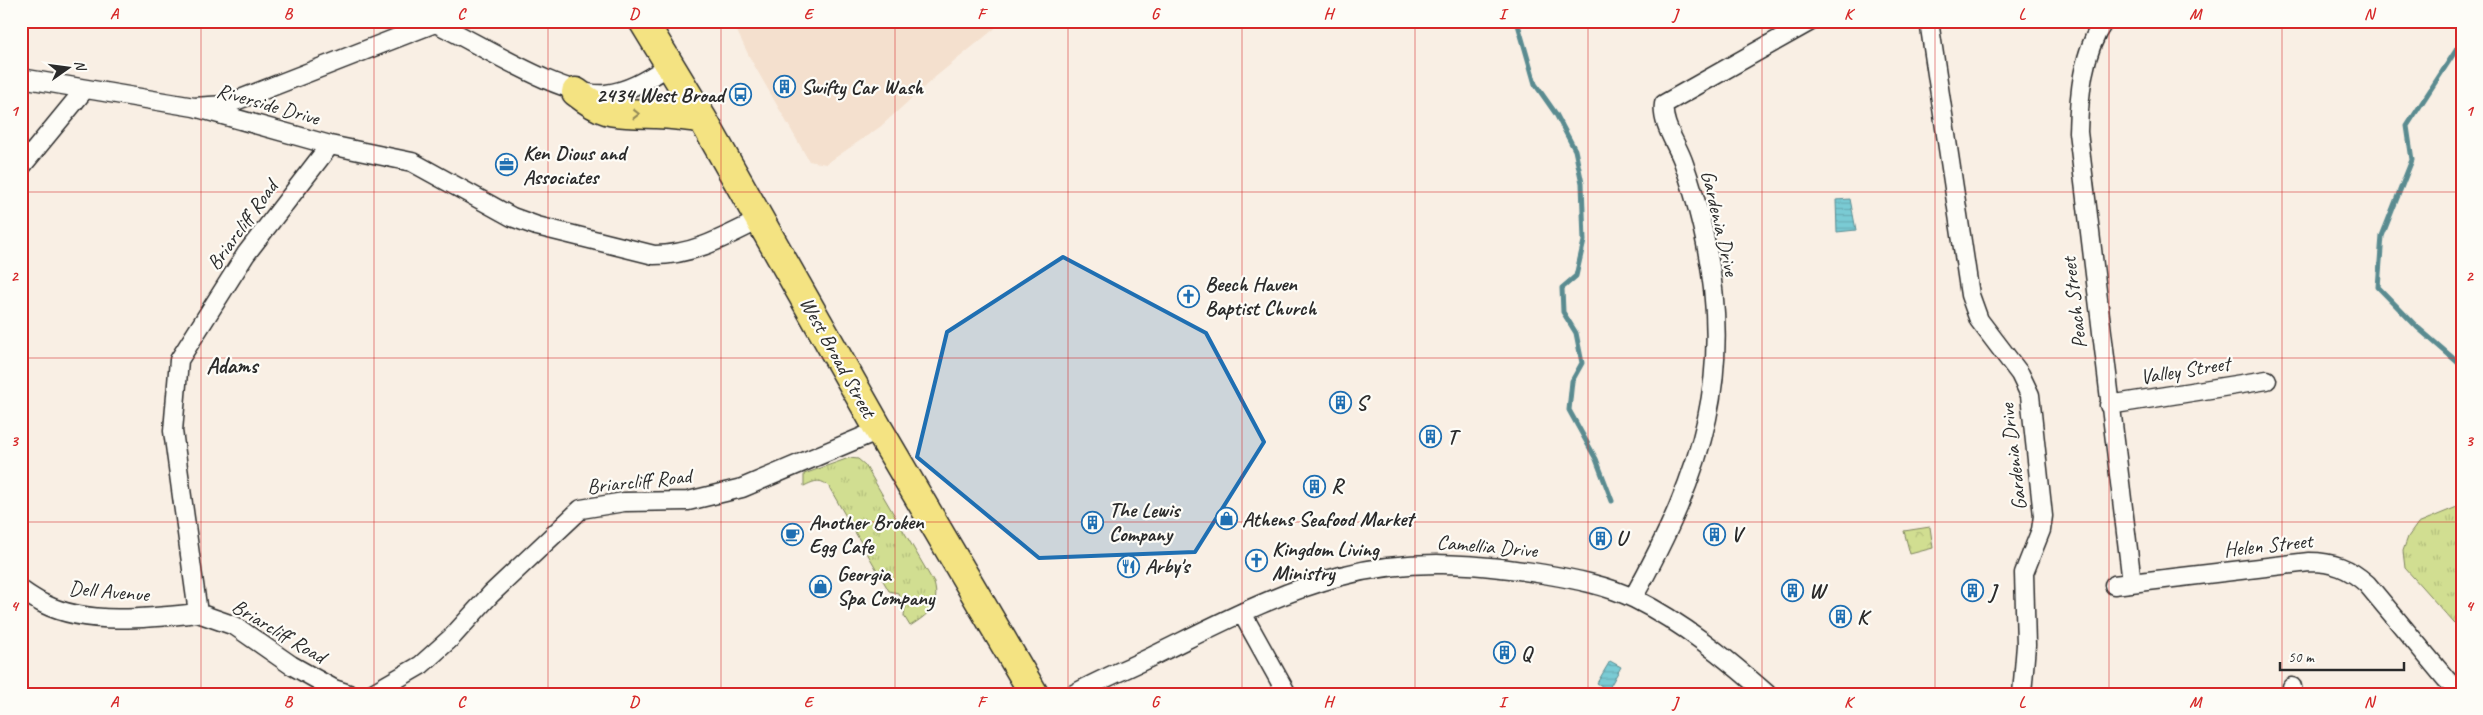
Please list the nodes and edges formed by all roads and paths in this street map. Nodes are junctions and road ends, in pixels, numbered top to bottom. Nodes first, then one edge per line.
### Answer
1 (643, 21) edge
2 (1811, 21) edge
3 (1929, 21) edge
4 (2104, 21) edge
5 (433, 22) edge
6 (669, 66) junction
7 (21, 78) edge
8 (86, 89) junction
9 (576, 92) junction
10 (194, 107) junction
11 (702, 118) junction
12 (330, 145) junction
13 (21, 167) edge
14 (759, 220) junction
15 (2267, 380) dead end
16 (2109, 405) junction
17 (879, 430) junction
18 (2132, 583) junction
19 (2114, 585) dead end
20 (21, 590) edge
21 (1633, 598) junction
22 (198, 613) junction
23 (1242, 613) junction
24 (349, 694) edge
25 (371, 694) edge
26 (1034, 694) edge
27 (1074, 694) edge
28 (1287, 694) edge
29 (1766, 694) edge
30 (2022, 694) edge
31 (2461, 694) edge

1 - 6 main road, West Broad Street
2 - 21 street, Gardenia Drive
3 - 30 street, Gardenia Drive
4 - 16 street, Peach Street
5 - 9 street
5 - 10 street, Riverside Drive
6 - 9 street
6 - 11 main road, West Broad Street
7 - 8 street, Riverside Drive
8 - 10 street, Riverside Drive
8 - 13 street
9 -> 11 main road
10 - 12 street, Riverside Drive
11 - 14 main road, West Broad Street
12 - 14 street
12 - 22 street, Briarcliff Road
14 - 17 main road, West Broad Street
15 - 16 street, Valley Street
16 - 18 street, Peach Street
17 - 25 street, Briarcliff Road
17 - 26 main road, West Broad Street
18 - 19 street, Helen Street
18 - 31 street, Helen Street
20 - 22 street, Dell Avenue
21 - 23 street, Camellia Drive
21 - 29 street, Camellia Drive
22 - 24 street, Briarcliff Road
23 - 27 street, Camellia Drive
23 - 28 street

